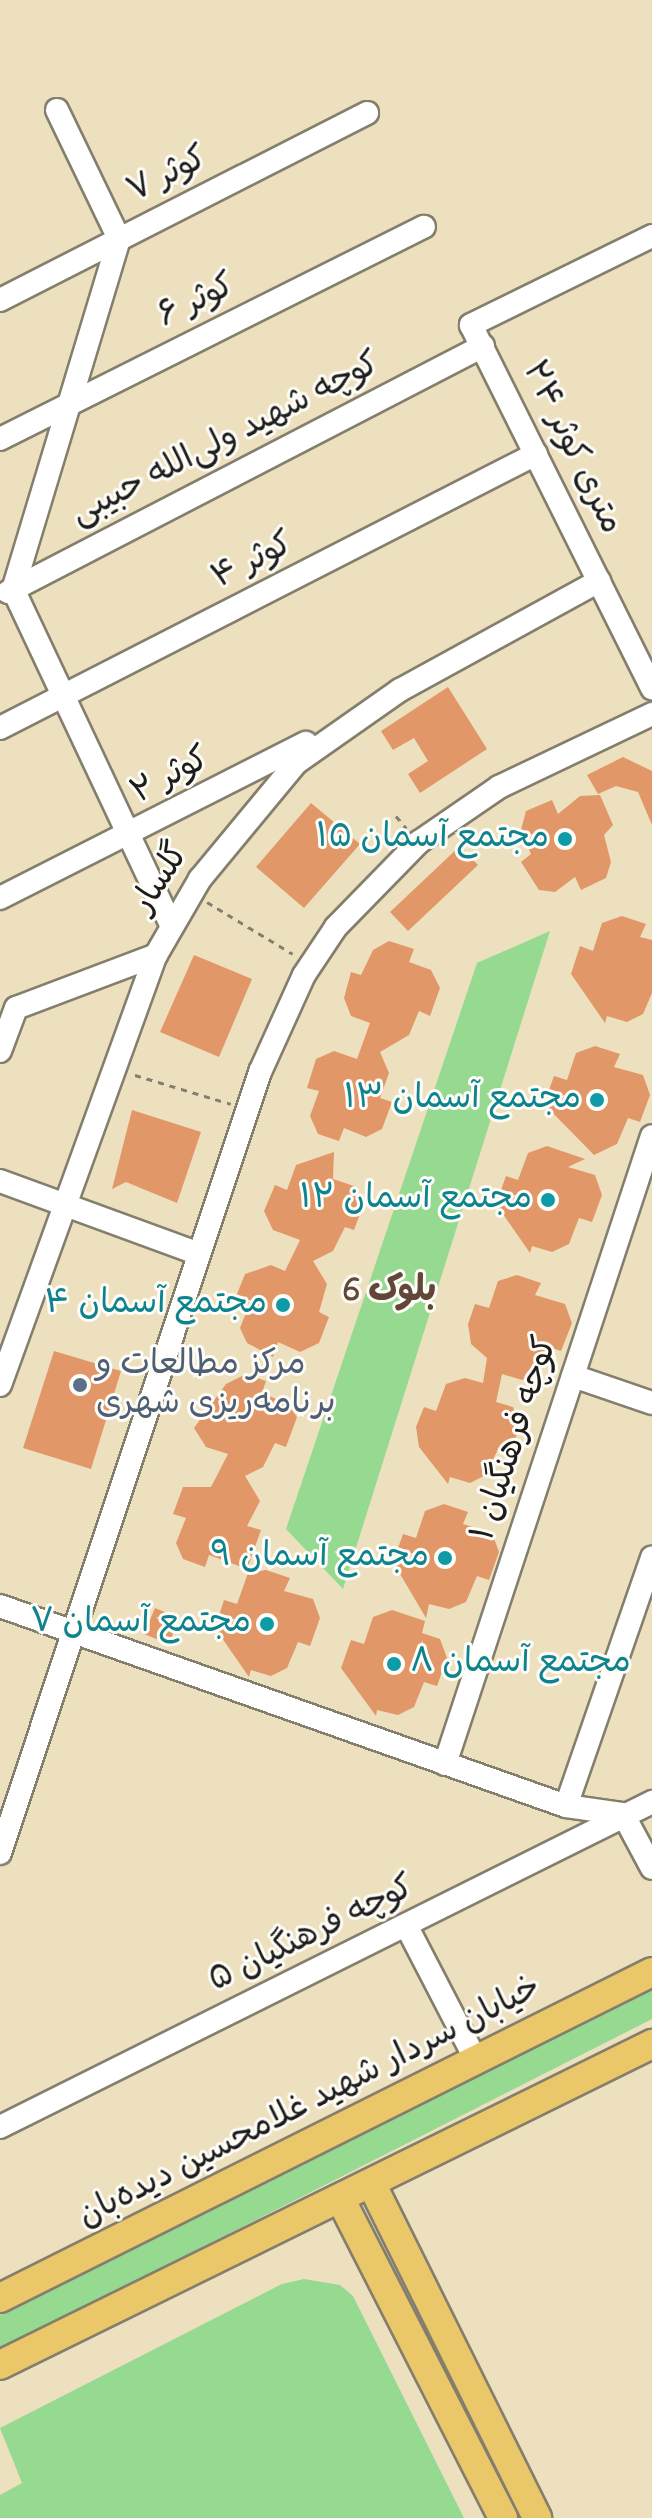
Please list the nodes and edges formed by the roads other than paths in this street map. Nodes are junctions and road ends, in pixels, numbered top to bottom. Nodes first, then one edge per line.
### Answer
1 (57, 110) dead end
2 (367, 113) dead end
3 (424, 227) dead end
4 (652, 236) edge
5 (119, 239) junction
6 (0, 300) edge
7 (483, 346) junction
8 (69, 403) junction
9 (0, 439) edge
10 (536, 454) junction
11 (599, 581) junction
12 (6, 592) edge
13 (652, 688) edge
14 (64, 698) junction
15 (370, 708) junction
16 (652, 714) edge
17 (0, 728) edge
18 (131, 837) junction
19 (0, 898) edge
20 (170, 922) junction
21 (156, 955) junction
22 (0, 1051) edge
23 (652, 1136) edge
24 (0, 1181) edge
25 (64, 1203) junction
26 (199, 1254) junction
27 (573, 1376) junction
28 (0, 1385) edge
29 (652, 1403) edge
30 (652, 1557) edge
31 (0, 1606) edge
32 (74, 1631) junction
33 (445, 1764) junction
34 (652, 1802) edge
35 (566, 1806) junction
36 (623, 1814) junction
37 (0, 1853) edge
38 (652, 1868) edge
39 (407, 1927) junction
40 (652, 1972) edge
41 (652, 2044) edge
42 (476, 2060) junction
43 (0, 2127) edge
44 (371, 2183) junction
45 (340, 2198) junction
46 (0, 2298) edge
47 (0, 2365) edge
48 (503, 2518) edge
49 (537, 2518) edge

1 - 5 street
2 - 5 street, کوثر ۷
3 - 8 street, کوثر ۶
4 - 7 street, ۲۴ متری کوثر
5 - 6 street, کوثر ۷
5 - 8 street
7 - 10 street, ۲۴ متری کوثر
7 - 12 street, کوچه شهید ولی‌الله حبیبی
8 - 9 street, کوثر ۶
8 - 12 street
10 - 11 street, ۲۴ متری کوثر
10 - 14 street, کوثر ۴
11 - 13 street, ۲۴ متری کوثر
11 - 15 street, گلسار
12 - 14 street
14 - 17 street, کوثر ۴
14 - 18 street
15 - 18 street, کوثر ۲
15 - 20 street, گلسار
16 - 26 street
18 - 19 street, کوثر ۲
18 - 20 street
20 - 21 street, گلسار
21 - 22 street
21 - 25 street, گلسار
23 - 27 street, کوچه فرهنگیان ۱
24 - 25 street
25 - 26 street
25 - 28 street, گلسار
26 - 32 street
27 - 29 street
27 - 33 street, کوچه فرهنگیان ۱
30 - 35 street
31 - 32 street
32 - 33 street
32 - 37 street
33 - 35 street
34 - 36 street, کوچه فرهنگیان ۵
35 - 36 street
36 - 38 street
36 - 39 street, کوچه فرهنگیان ۵
39 - 42 street
39 - 43 street, کوچه فرهنگیان ۵
40 - 42 main road, خیابان سردار شهید غلامحسین دیده‌بان
41 - 44 main road
42 - 46 main road, خیابان سردار شهید غلامحسین دیده‌بان
44 - 45 main road
44 - 49 main road
45 - 47 main road
45 - 48 main road

